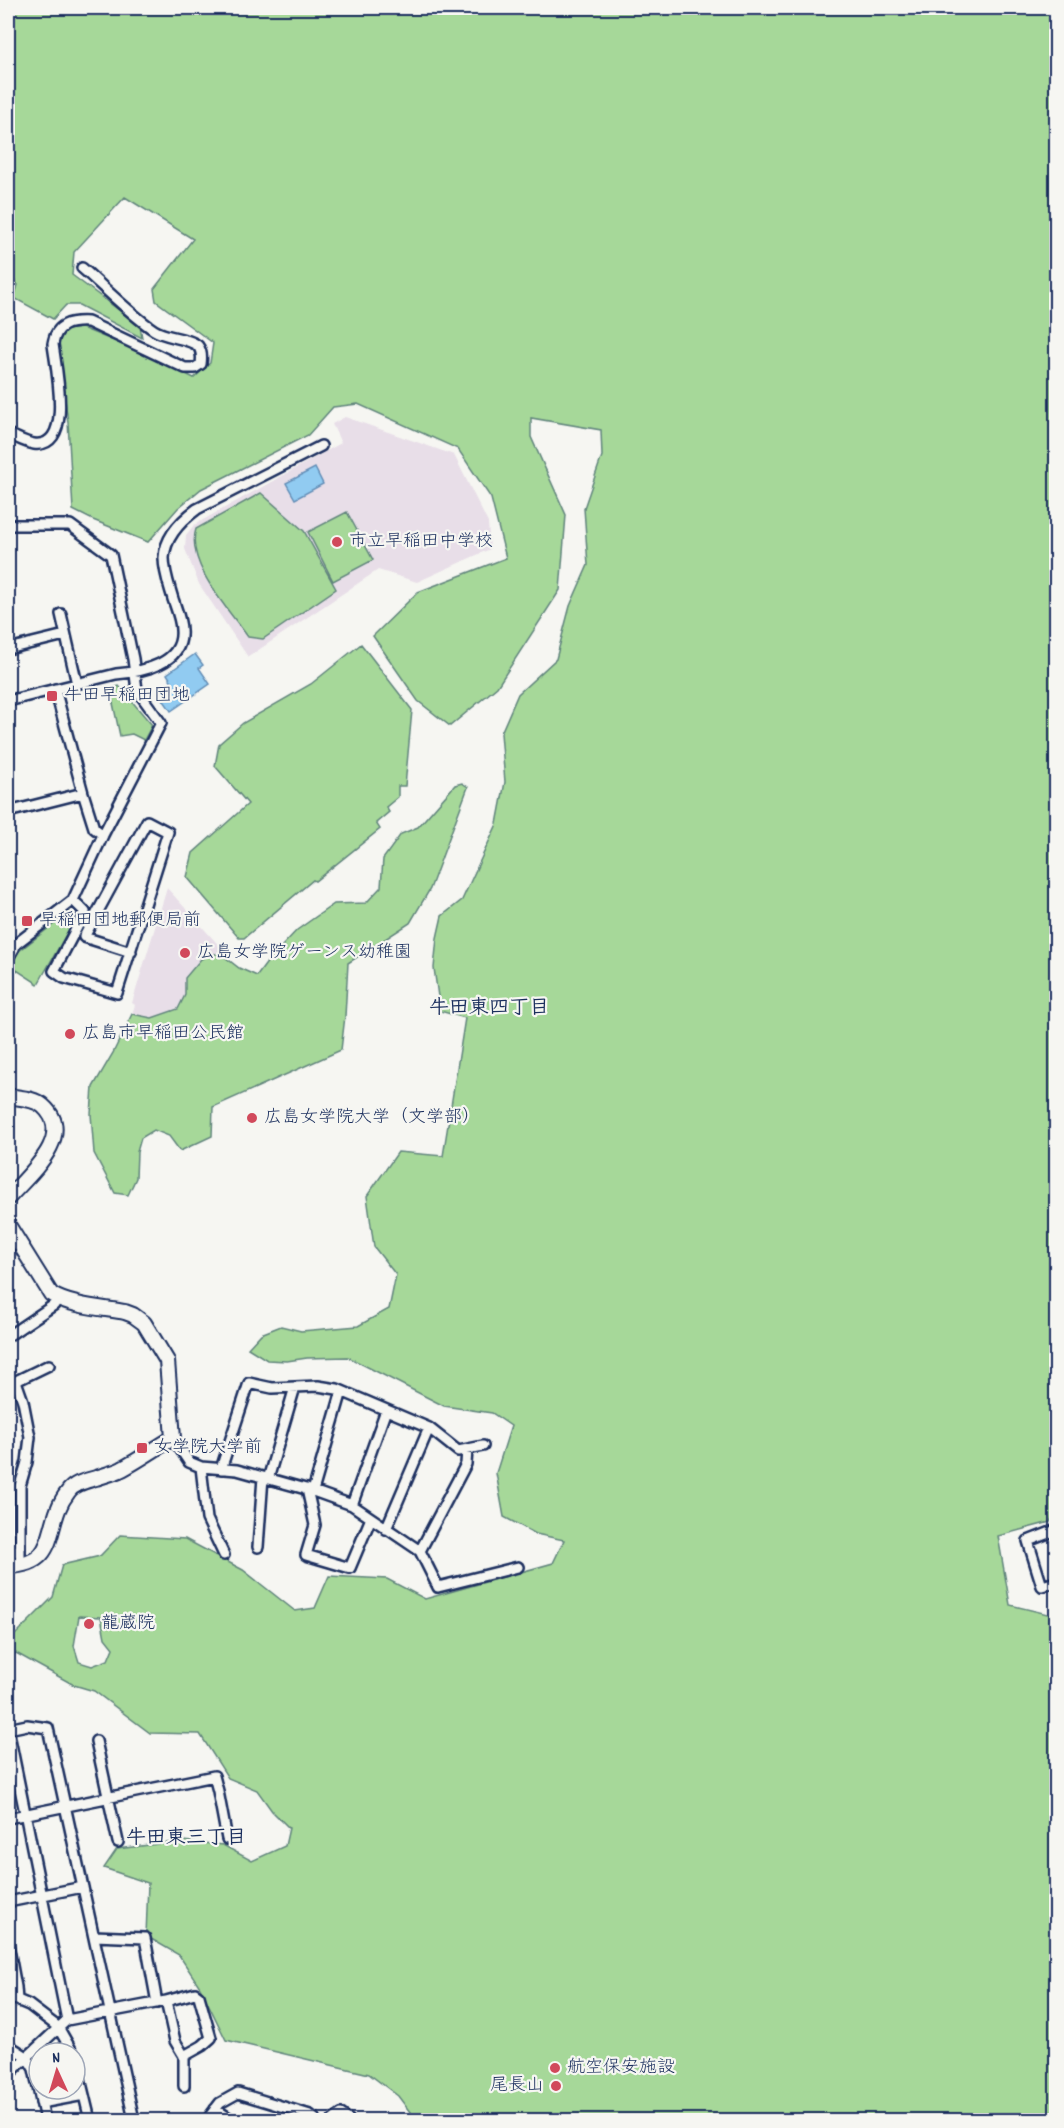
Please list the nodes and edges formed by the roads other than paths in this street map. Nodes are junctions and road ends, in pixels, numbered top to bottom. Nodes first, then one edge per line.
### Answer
1 (82, 268) dead end
2 (8, 434) edge
3 (321, 446) dead end
4 (9, 524) edge
5 (61, 614) dead end
6 (65, 635) junction
7 (8, 649) edge
8 (135, 673) junction
9 (77, 684) junction
10 (55, 689) junction
11 (8, 701) edge
12 (83, 793) junction
13 (8, 812) edge
14 (103, 835) junction
15 (73, 900) junction
16 (9, 947) edge
17 (131, 952) junction
18 (8, 1096) edge
19 (8, 1198) edge
20 (8, 1225) edge
21 (58, 1298) junction
22 (8, 1336) edge
23 (49, 1365) dead end
24 (295, 1387) junction
25 (342, 1391) junction
26 (386, 1410) junction
27 (429, 1428) junction
28 (173, 1438) junction
29 (483, 1446) dead end
30 (467, 1450) junction
31 (201, 1467) junction
32 (221, 1469) junction
33 (266, 1478) junction
34 (310, 1490) junction
35 (352, 1505) junction
36 (371, 1518) junction
37 (386, 1529) junction
38 (1056, 1530) edge
39 (258, 1547) dead end
40 (8, 1548) edge
41 (420, 1551) junction
42 (224, 1555) dead end
43 (16, 1562) edge
44 (518, 1567) dead end
45 (1056, 1582) edge
46 (96, 1741) dead end
47 (107, 1797) junction
48 (65, 1806) junction
49 (25, 1814) junction
50 (8, 1818) edge
51 (227, 1839) dead end
52 (118, 1842) dead end
53 (83, 1887) junction
54 (42, 1895) junction
55 (8, 1902) edge
56 (94, 1936) junction
57 (8, 1944) edge
58 (12, 1998) edge
59 (161, 2002) junction
60 (111, 2012) junction
61 (67, 2020) junction
62 (58, 2027) junction
63 (44, 2041) edge
64 (66, 2041) edge
65 (8, 2045) edge
66 (184, 2056) junction
67 (27, 2057) joint
68 (8, 2075) edge
69 (184, 2086) dead end
70 (52, 2101) edge
71 (85, 2101) edge
72 (41, 2103) joint
73 (215, 2109) junction
74 (45, 2121) edge
75 (90, 2121) edge
76 (134, 2121) edge
77 (207, 2121) edge
78 (232, 2121) edge
79 (316, 2121) edge
80 (333, 2121) edge
81 (349, 2121) edge

1 - 2 street
3 - 8 street
4 - 8 street
5 - 6 street
6 - 7 street
6 - 9 street
8 - 9 street
8 - 14 street
9 - 10 street
10 - 11 street
10 - 12 street
12 - 13 street
12 - 14 street
14 - 15 street
15 - 16 street
15 - 17 street
17 - 17 street
18 - 19 street
20 - 21 street
21 - 22 street
21 - 28 street
23 - 43 street
24 - 25 street
24 - 32 street
24 - 33 street
25 - 26 street
25 - 34 street
26 - 27 street
26 - 35 street
27 - 30 street
27 - 37 street
28 - 31 street
28 - 43 street
29 - 30 street
30 - 41 street
31 - 32 street
31 - 42 street
32 - 33 street
33 - 34 street
33 - 39 street
34 - 35 street
34 - 36 street
35 - 36 street
36 - 37 street
37 - 41 street
38 - 45 street
40 - 43 street
41 - 44 street
46 - 47 street
47 - 48 street
47 - 51 street
47 - 52 street
48 - 49 street
48 - 49 street
48 - 53 street
49 - 50 street
49 - 54 street
53 - 54 street
53 - 56 street
54 - 55 street
54 - 61 street
56 - 59 street
56 - 60 street
57 - 58 street
58 - 62 street
59 - 60 street
59 - 66 street
59 - 66 street
60 - 61 street
60 - 76 street
61 - 62 street
62 - 63 street
62 - 64 street
65 - 67 street
66 - 69 street
67 - 68 street
70 - 72 street
71 - 75 street
72 - 74 street
73 - 77 street
73 - 78 street
73 - 79 street
80 - 81 street

